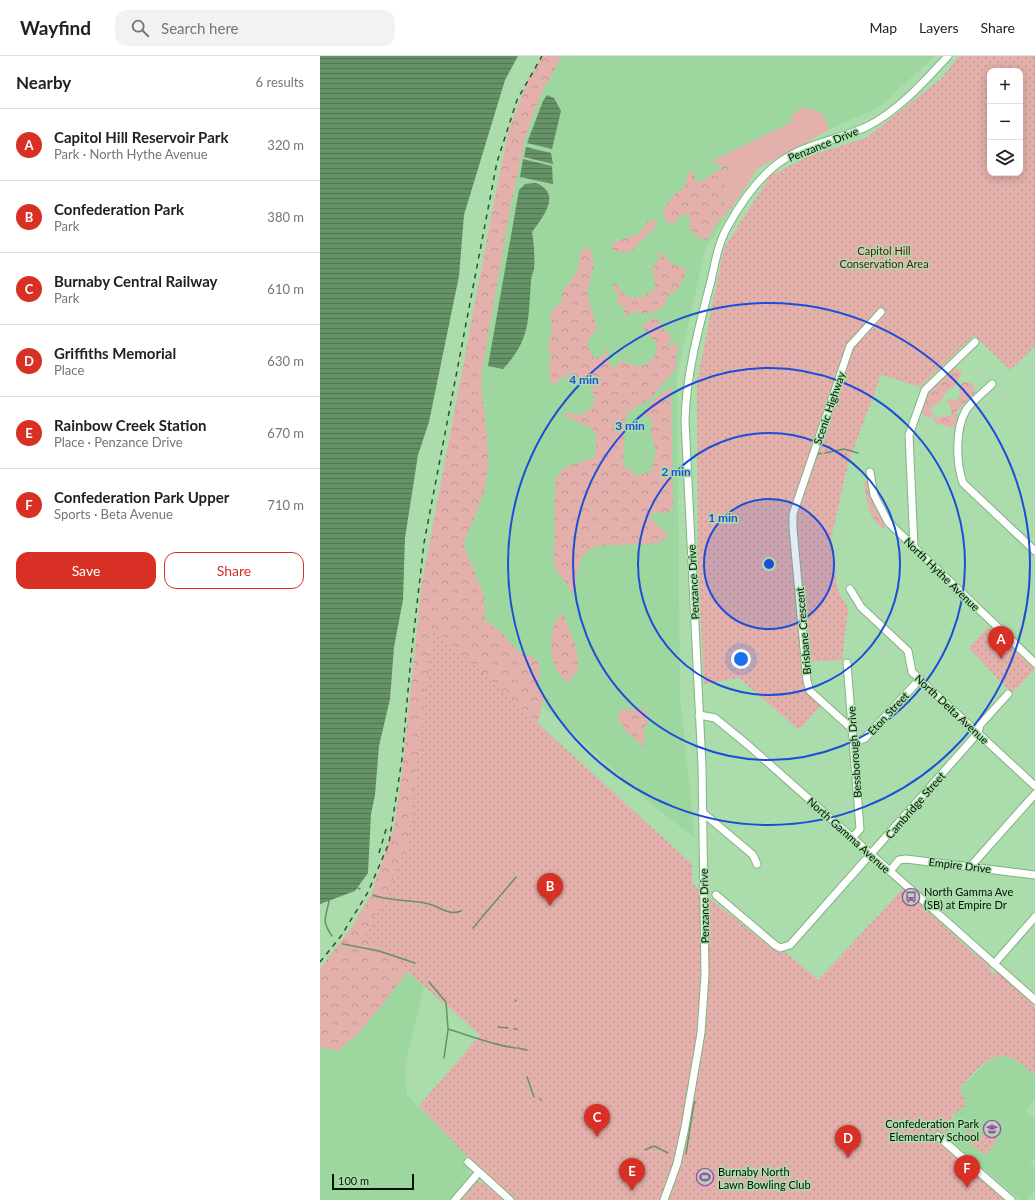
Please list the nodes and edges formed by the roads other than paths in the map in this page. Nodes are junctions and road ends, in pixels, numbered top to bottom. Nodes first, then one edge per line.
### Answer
1 (948, 56) edge
2 (881, 312) dead end
3 (975, 342) dead end
4 (992, 384) dead end
5 (870, 472) dead end
6 (793, 514) joint
7 (914, 548) junction
8 (1035, 551) edge
9 (850, 589) dead end
10 (1035, 662) edge
11 (847, 663) dead end
12 (920, 678) junction
13 (1008, 694) dead end
14 (698, 715) junction
15 (852, 729) junction
16 (978, 733) junction
17 (854, 743) junction
18 (1035, 786) edge
19 (1035, 794) edge
20 (702, 812) junction
21 (853, 838) junction
22 (872, 854) junction
23 (757, 864) dead end
24 (971, 866) junction
25 (890, 871) junction
26 (1035, 875) edge
27 (716, 895) dead end
28 (1035, 917) edge
29 (994, 964) junction
30 (1035, 1000) edge
31 (938, 1136) dead end
32 (468, 1162) dead end
33 (479, 1172) junction
34 (455, 1200) edge
35 (510, 1200) edge
36 (664, 1200) edge
37 (1012, 1200) edge

1 - 14 street, Penzance Drive
2 - 6 street, Scenic Highway
3 - 7 street
4 - 8 street
5 - 7 street, North Hythe Avenue
6 - 15 street, Brisbane Crescent
7 - 10 street, North Hythe Avenue
9 - 12 street, North Delta Avenue
11 - 15 street, Bessborough Drive
12 - 16 street, North Delta Avenue
12 - 17 street, Eton Street
13 - 16 street, Cambridge Street
14 - 20 street, Penzance Drive
14 - 21 street, North Gamma Avenue
15 - 17 street, Bessborough Drive
16 - 18 street, North Delta Avenue
16 - 22 street, Cambridge Street
17 - 21 street, Bessborough Drive
19 - 24 street
20 - 23 street
20 - 36 street, Penzance Drive
21 - 22 street, North Gamma Avenue
22 - 25 street, North Gamma Avenue
22 - 27 street, Cambridge Street
24 - 25 street, Empire Drive
24 - 26 street, Empire Drive
25 - 29 street, North Gamma Avenue
28 - 29 street
29 - 30 street, North Gamma Avenue
31 - 37 street
32 - 33 street
33 - 34 street
33 - 35 street

